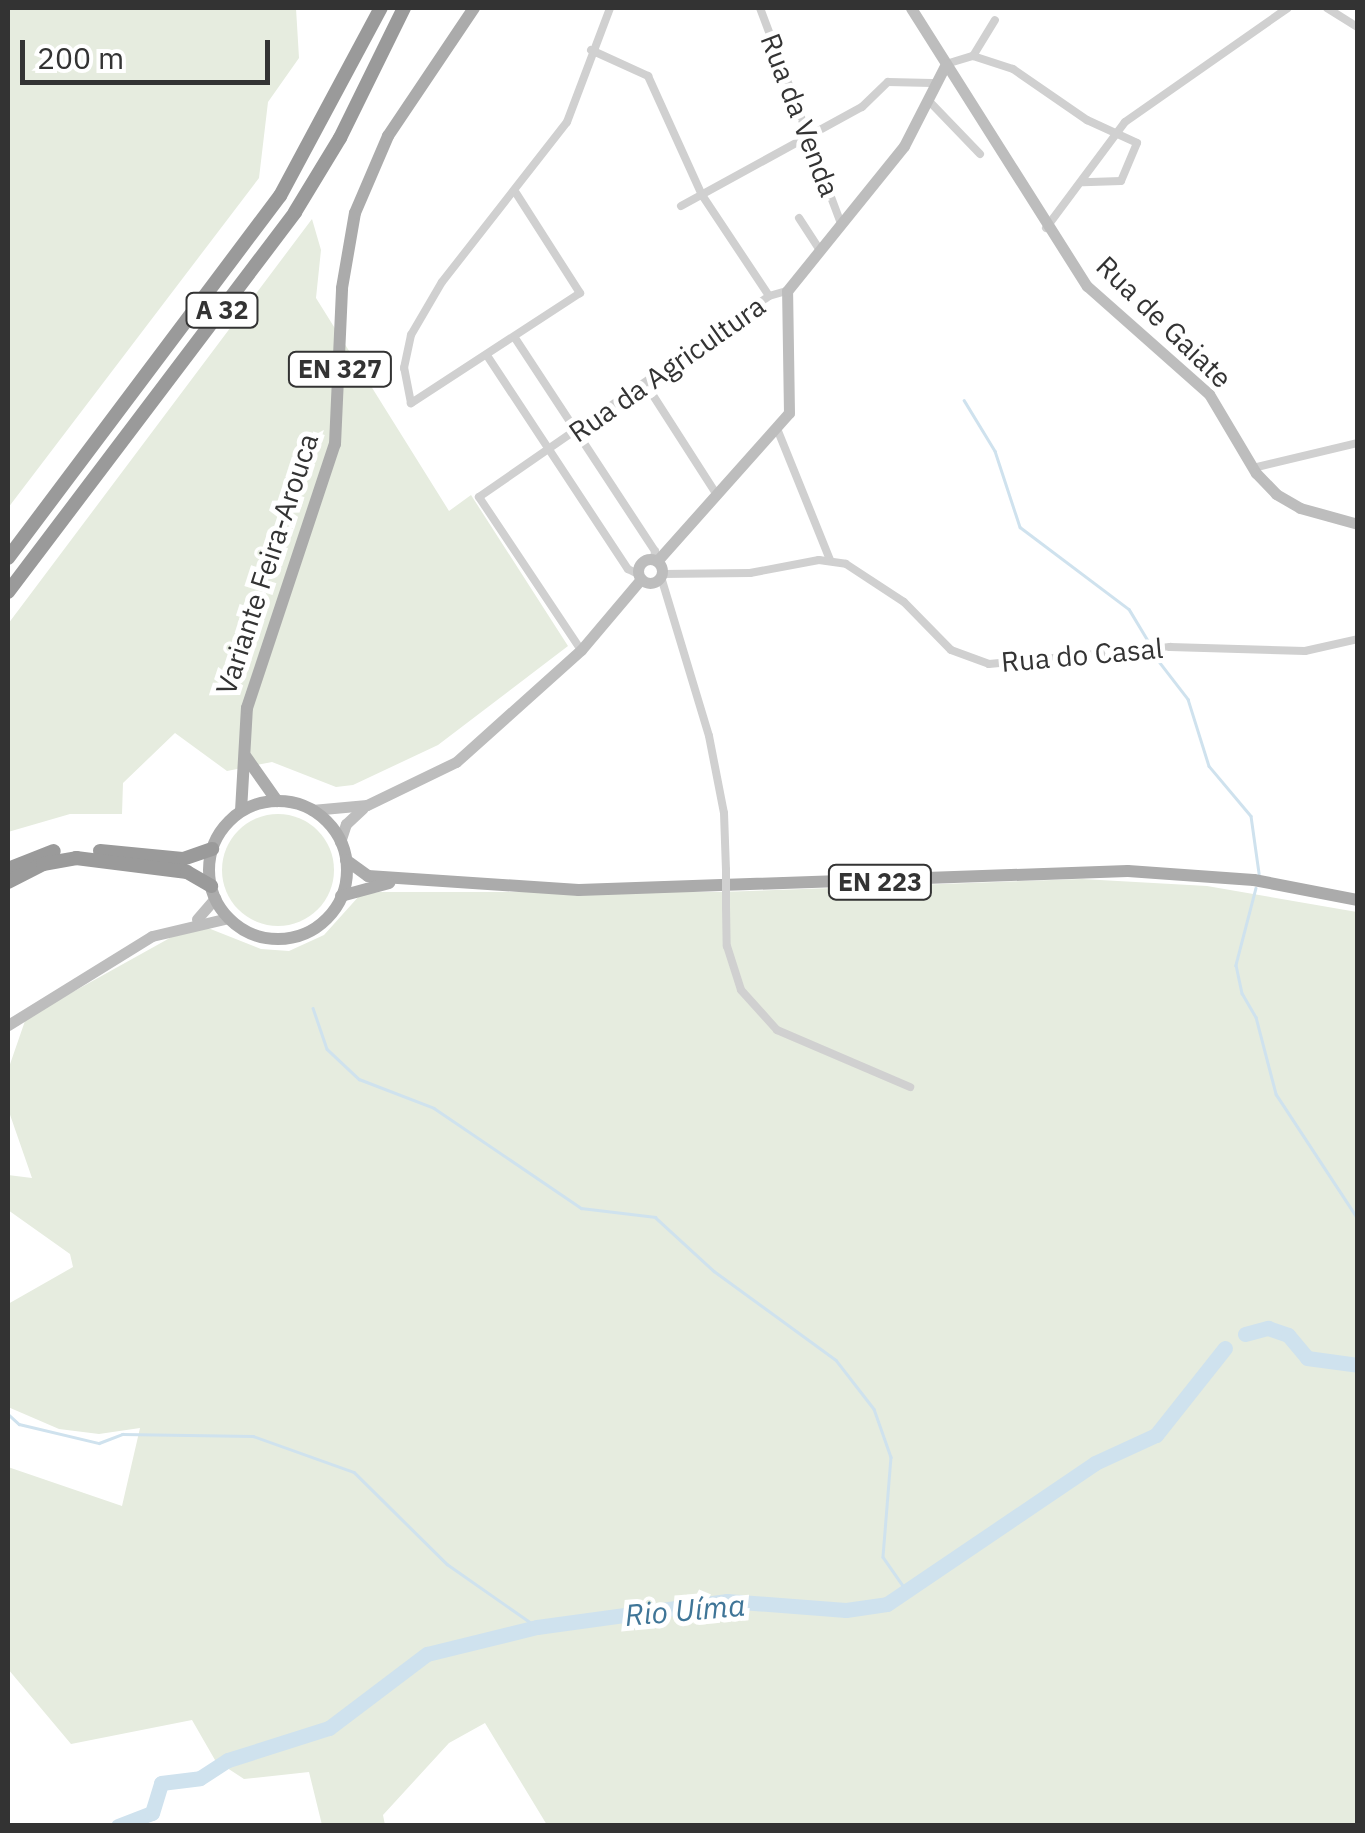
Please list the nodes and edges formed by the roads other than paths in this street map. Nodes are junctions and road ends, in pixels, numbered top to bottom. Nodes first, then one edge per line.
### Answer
1 (381, 8) edge
2 (404, 8) edge
3 (474, 8) edge
4 (610, 8) edge
5 (760, 8) edge
6 (911, 8) edge
7 (1288, 8) edge
8 (1327, 8) edge
9 (995, 20) dead end
10 (1358, 27) edge
11 (590, 50) junction
12 (973, 56) junction
13 (946, 64) junction
14 (932, 84) junction
15 (925, 98) junction
16 (1120, 131) junction
17 (808, 136) junction
18 (980, 154) dead end
19 (1082, 182) junction
20 (516, 193) junction
21 (702, 196) junction
22 (682, 206) dead end
23 (799, 218) dead end
24 (841, 223) junction
25 (1046, 228) junction
26 (819, 249) junction
27 (787, 291) junction
28 (769, 296) junction
29 (515, 338) junction
30 (488, 357) junction
31 (647, 386) junction
32 (778, 430) junction
33 (577, 433) junction
34 (1358, 443) edge
35 (549, 451) junction
36 (1253, 468) junction
37 (717, 494) junction
38 (1358, 524) edge
39 (8, 558) edge
40 (656, 560) junction
41 (830, 560) junction
42 (661, 576) junction
43 (639, 577) junction
44 (8, 592) edge
45 (1358, 639) edge
46 (581, 650) junction
47 (242, 750) junction
48 (276, 801) junction
49 (366, 805) junction
50 (312, 810) junction
51 (242, 811) junction
52 (340, 842) junction
53 (212, 850) junction
54 (346, 860) junction
55 (8, 869) edge
56 (401, 880) junction
57 (8, 882) edge
58 (213, 892) junction
59 (341, 896) junction
60 (1358, 900) edge
61 (229, 918) junction
62 (194, 922) junction
63 (8, 1025) edge
64 (910, 1087) dead end

1 - 39 highway, A 32
2 - 44 highway, A 32
3 - 47 main road, Variante Feira-Arouca / EN 327
4 - 11 street
5 - 17 street, Rua da Venda
6 - 13 main road, Rua de Gaiate
7 - 16 street
8 - 10 street
9 - 12 street
11 - 20 street
11 - 21 street
12 - 13 street
12 - 16 street
13 - 14 main road
13 - 25 main road, Rua de Gaiate
14 - 15 main road
14 - 17 street
15 - 18 street
15 - 24 main road
16 - 19 street
16 - 19 street
17 - 21 street
17 - 24 street, Rua da Venda
19 - 25 street
20 - 29 street
20 - 30 street
21 - 22 street
21 - 28 street
23 - 26 street
24 - 26 main road
25 - 36 main road, Rua de Gaiate
26 - 27 main road
27 - 28 street, Rua da Agricultura
27 - 32 main road
28 - 31 street, Rua da Agricultura
29 - 30 street
29 - 33 street
30 - 35 street
31 - 33 street, Rua da Agricultura
31 - 37 street
32 - 37 main road
32 - 41 street
33 - 35 street, Rua da Agricultura
33 - 40 street
34 - 36 street
35 - 43 street
35 - 46 street, Rua da Agricultura
36 - 38 main road, Rua de Gaiate
37 - 40 main road
40 - 42 main road
40 - 43 main road
41 - 42 street
41 - 45 street, Rua do Casal
42 - 43 main road
42 - 64 street, bridge
43 - 46 main road
46 - 49 main road
47 - 48 main road
47 - 51 main road, Variante Feira-Arouca / EN 327
48 - 50 main road
48 - 51 main road
49 - 50 main road
49 - 52 main road
50 - 52 main road
51 - 53 main road
52 - 54 main road
53 - 55 highway
53 - 58 main road
54 - 56 main road, EN 223
54 - 59 main road
56 - 59 main road, EN 223
56 - 60 main road, EN 223
57 - 58 highway
58 - 61 main road
58 - 62 main road
59 - 61 main road
61 - 62 main road
62 - 63 main road

